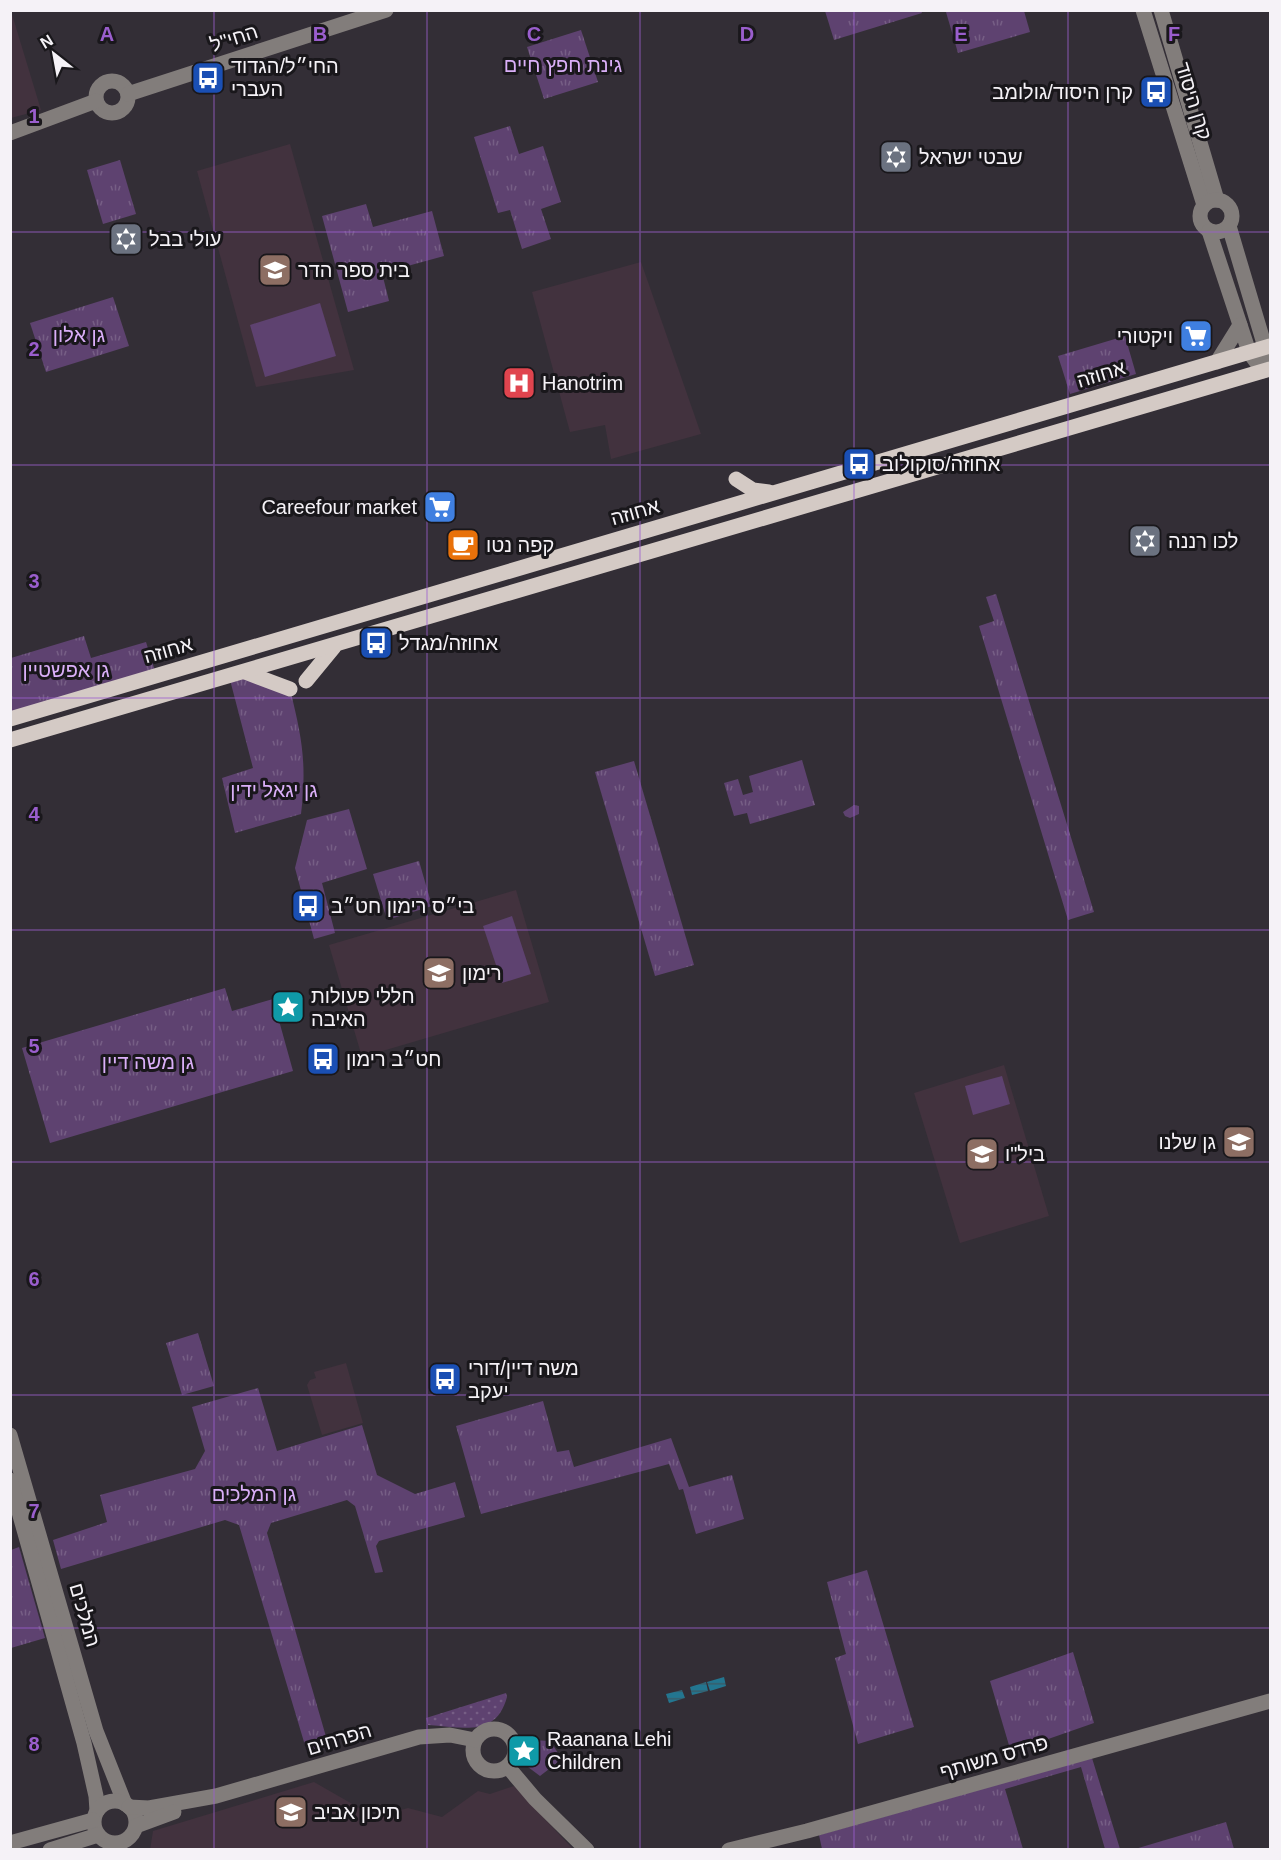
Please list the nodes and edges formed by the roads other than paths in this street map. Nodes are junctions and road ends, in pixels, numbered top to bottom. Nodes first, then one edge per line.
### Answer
1 (386, 10) edge
2 (1143, 10) edge
3 (1161, 10) edge
4 (128, 94) junction
5 (96, 101) junction
6 (10, 133) edge
7 (1211, 202) junction
8 (1229, 226) junction
9 (1209, 231) junction
10 (1257, 319) junction
11 (1240, 325) junction
12 (1270, 328) edge
13 (1268, 346) edge
14 (1249, 352) junction
15 (1217, 362) junction
16 (1267, 370) edge
17 (736, 478) dead end
18 (781, 491) junction
19 (336, 644) junction
20 (245, 672) junction
21 (306, 681) dead end
22 (290, 689) dead end
23 (10, 718) edge
24 (10, 740) edge
25 (10, 1435) edge
26 (10, 1480) edge
27 (1270, 1701) edge
28 (475, 1740) junction
29 (508, 1767) junction
30 (216, 1796) junction
31 (127, 1806) junction
32 (96, 1822) junction
33 (136, 1826) junction
34 (10, 1844) edge
35 (51, 1850) edge
36 (587, 1850) edge
37 (729, 1850) edge

1 - 4 street, החי"ל
2 - 7 street, קרן היסוד
3 - 7 street, קרן היסוד
4 - 5 street
4 - 5 street
5 - 6 street
7 - 8 street
7 - 9 street
8 - 9 street
8 - 10 street
9 - 11 street
10 - 12 street
10 - 13 street
11 - 14 street
11 - 15 street
13 - 14 main road, אחוזה
13 - 16 street
14 - 15 main road, אחוזה
14 - 16 street
15 - 18 main road, אחוזה
16 - 19 main road
17 - 18 main road
18 - 23 main road, אחוזה
19 - 20 main road
19 - 21 main road
20 - 22 main road
20 - 24 main road
25 - 31 street, המלכים
26 - 32 street, המלכים
27 - 37 street, פרדס משותף
28 - 29 street
28 - 29 street
28 - 30 street, הפרחים
29 - 36 street
30 - 31 street, הפרחים
30 - 33 street, הפרחים
31 - 32 street
31 - 33 street
32 - 33 street
32 - 34 street
32 - 35 street

